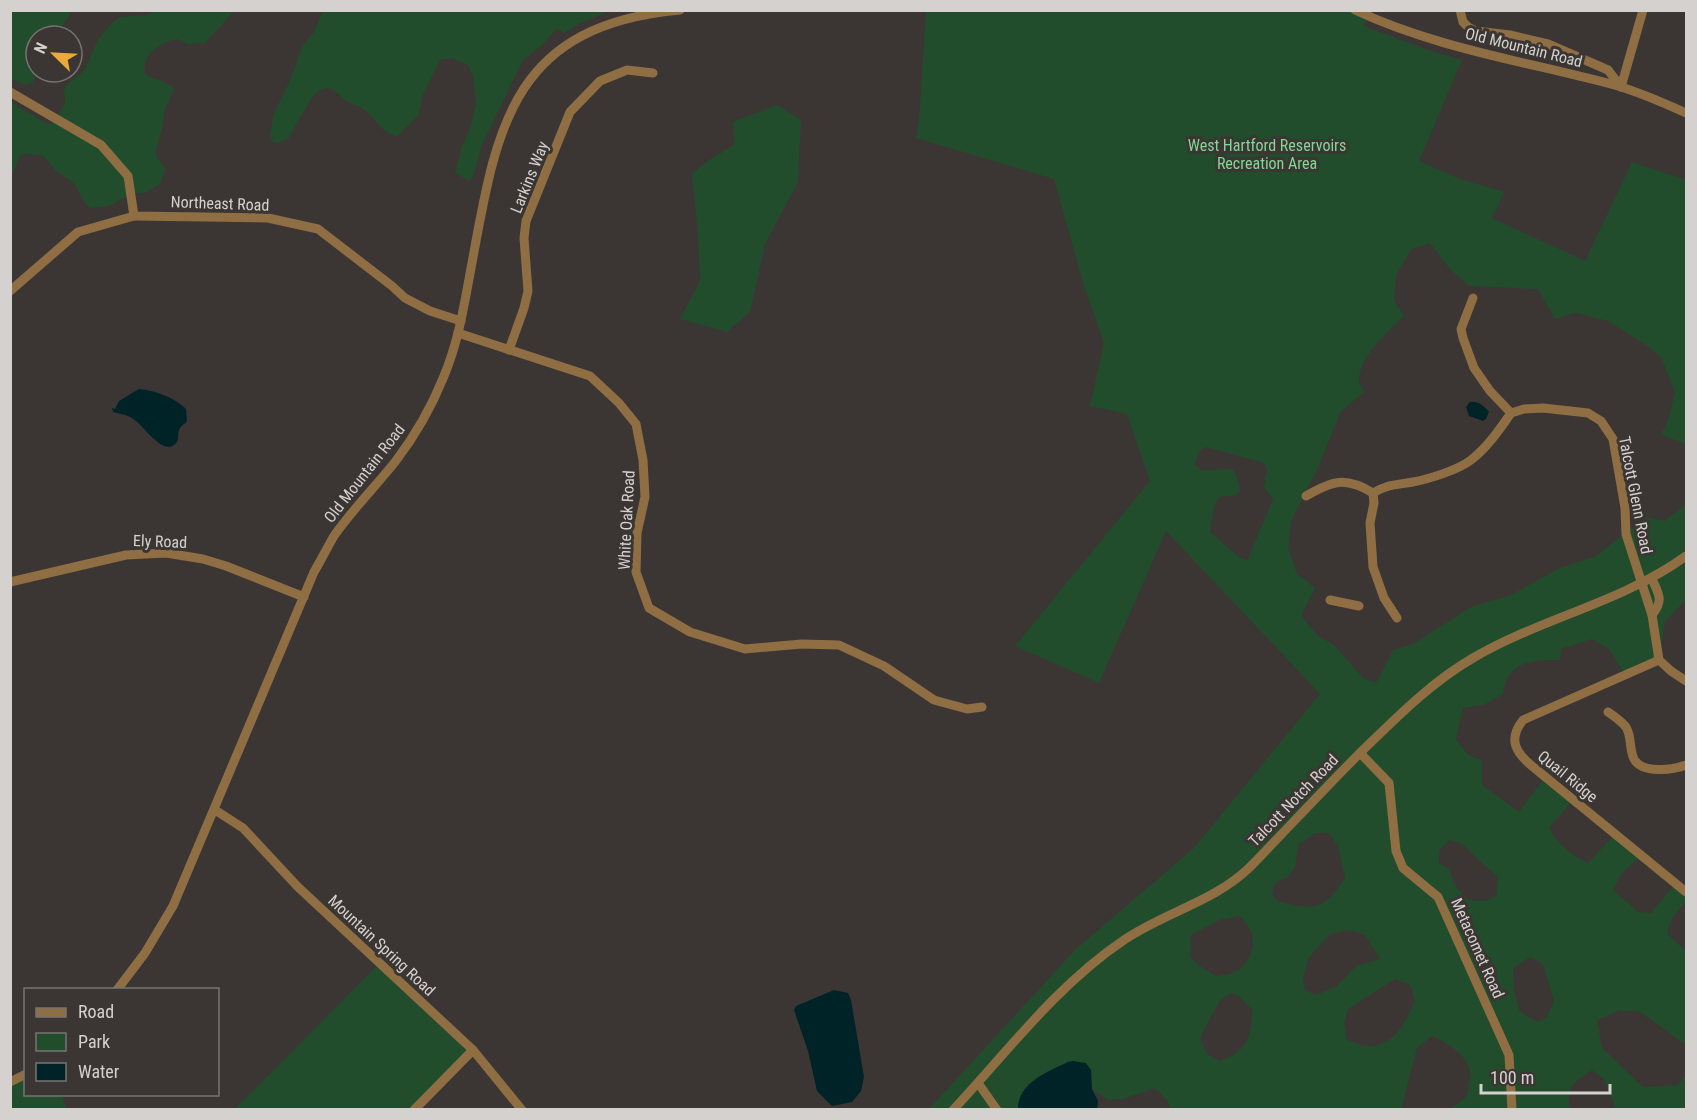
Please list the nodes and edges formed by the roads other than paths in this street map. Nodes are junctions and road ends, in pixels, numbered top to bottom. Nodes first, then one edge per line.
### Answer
1 (680, 10) edge
2 (1355, 10) edge
3 (1460, 10) edge
4 (1643, 10) edge
5 (653, 73) dead end
6 (1621, 87) junction
7 (10, 92) edge
8 (1686, 113) edge
9 (134, 216) junction
10 (10, 291) edge
11 (1473, 298) dead end
12 (461, 321) junction
13 (458, 333) junction
14 (509, 350) junction
15 (1511, 413) junction
16 (1373, 493) junction
17 (1306, 496) dead end
18 (1686, 556) edge
19 (1652, 579) junction
20 (10, 582) edge
21 (1642, 584) junction
22 (304, 597) junction
23 (1330, 600) dead end
24 (1359, 606) dead end
25 (1652, 615) junction
26 (1398, 618) dead end
27 (1659, 660) junction
28 (1686, 681) edge
29 (982, 707) dead end
30 (1608, 712) dead end
31 (1360, 753) junction
32 (1686, 765) edge
33 (215, 810) junction
34 (1686, 892) edge
35 (119, 988) edge
36 (474, 1050) junction
37 (24, 1075) edge
38 (10, 1082) edge
39 (978, 1083) junction
40 (414, 1110) edge
41 (522, 1110) edge
42 (953, 1110) edge
43 (997, 1110) edge
44 (1512, 1110) edge

1 - 12 street, Old Mountain Road
2 - 6 street, Old Mountain Road
3 - 6 street
4 - 6 street
5 - 14 street, Larkins Way
6 - 8 street, Old Mountain Road
7 - 9 street
9 - 10 street, Northeast Road
9 - 12 street, Northeast Road
11 - 15 street
12 - 13 street, Old Mountain Road
13 - 14 street, White Oak Road
13 - 22 street, Old Mountain Road
14 - 29 street, White Oak Road
15 - 16 street
15 - 21 street, Talcott Glenn Road
16 - 17 street
16 - 26 street
18 - 19 street, Talcott Notch Road
19 - 21 street, Talcott Notch Road
19 - 25 street
20 - 22 street, Ely Road
21 - 25 street, Talcott Glenn Road
21 - 31 street, Talcott Notch Road
22 - 33 street, Old Mountain Road
23 - 24 street
25 - 27 street
27 - 28 street
27 - 34 street, Quail Ridge
30 - 32 street
31 - 39 street, Talcott Notch Road
31 - 44 street, Metacomet Road
33 - 35 street, Old Mountain Road
33 - 36 street, Mountain Spring Road
36 - 40 street
36 - 41 street, Mountain Spring Road
37 - 38 street
39 - 42 street, Talcott Notch Road
39 - 43 street

